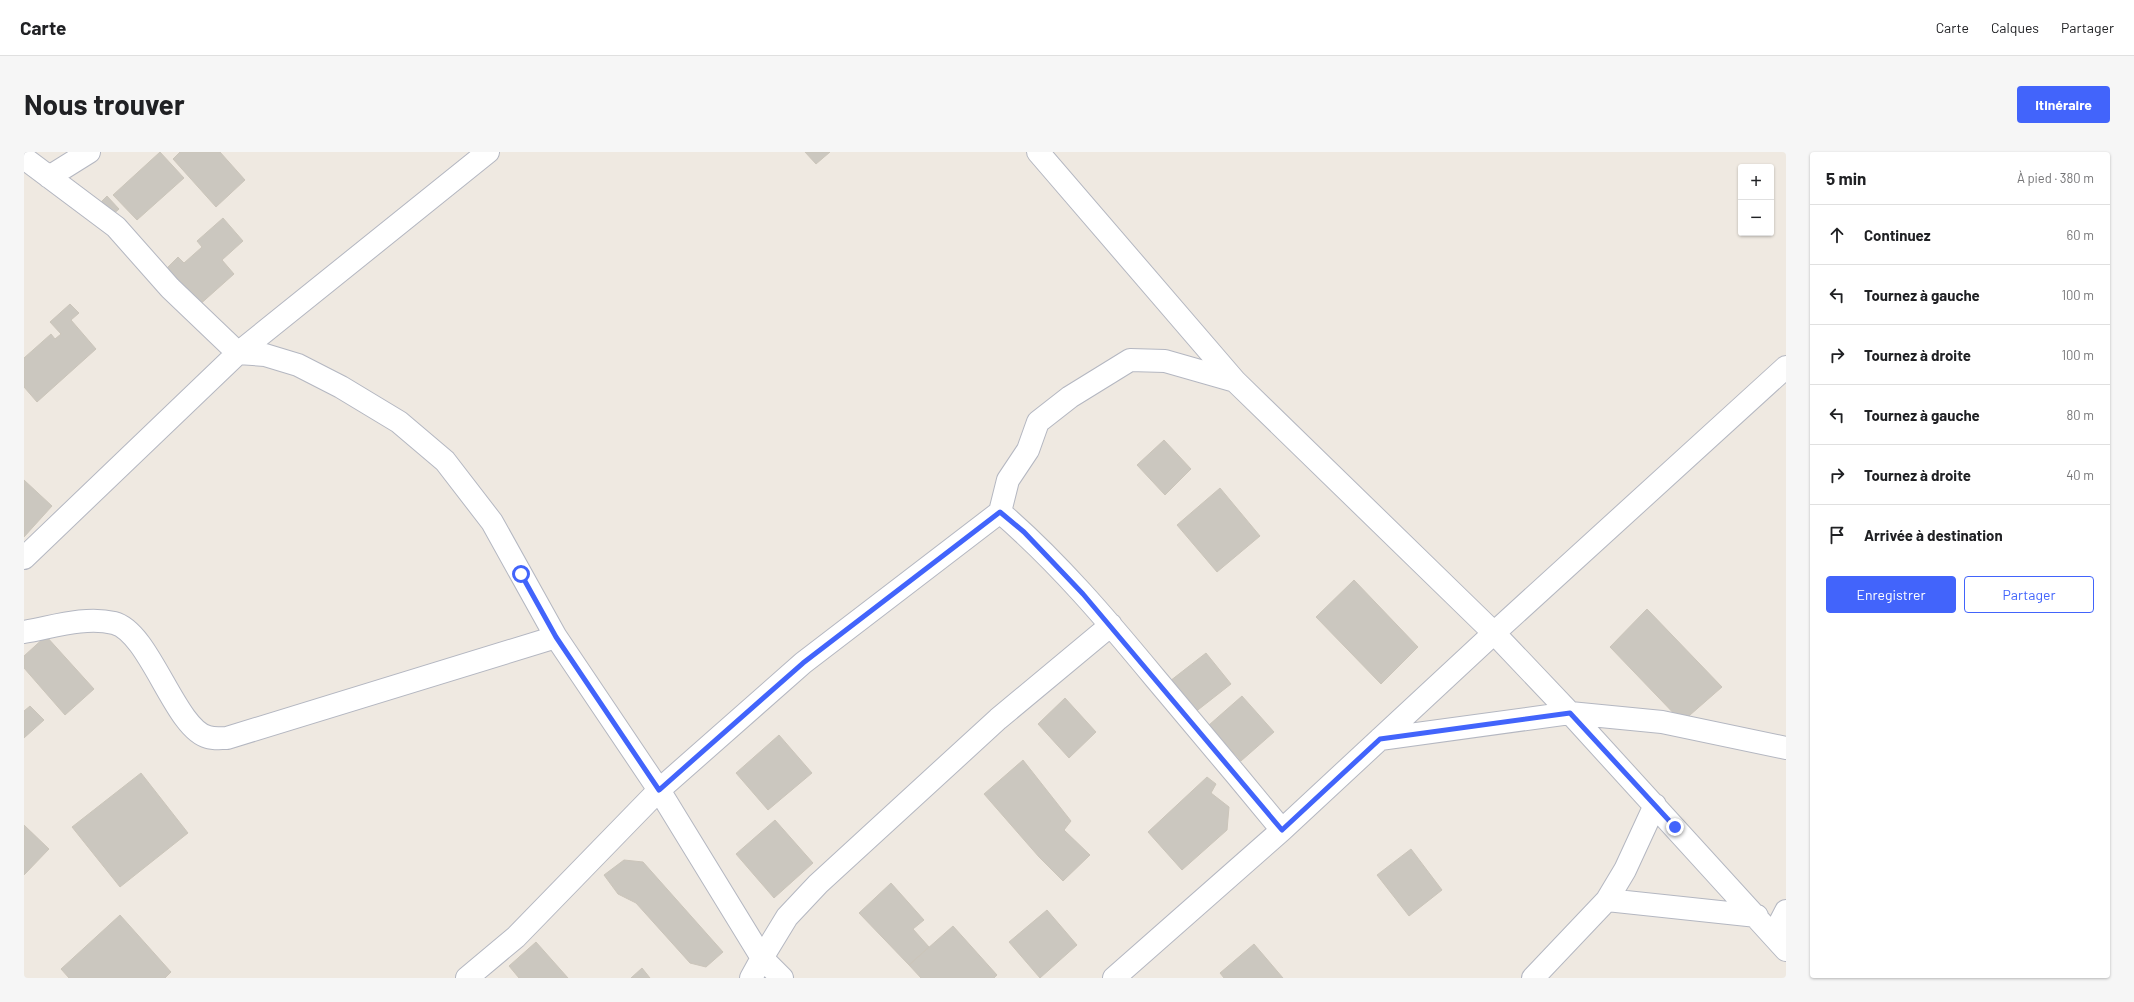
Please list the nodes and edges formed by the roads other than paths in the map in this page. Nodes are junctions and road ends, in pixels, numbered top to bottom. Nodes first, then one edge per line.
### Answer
1 (89, 152) edge
2 (488, 152) edge
3 (1038, 152) edge
4 (24, 158) edge
5 (48, 177) junction
6 (238, 352) junction
7 (1786, 367) edge
8 (1235, 381) junction
9 (1000, 512) junction
10 (24, 558) edge
11 (1111, 625) junction
12 (24, 632) edge
13 (1494, 633) junction
14 (556, 637) junction
15 (1570, 713) junction
16 (1380, 739) junction
17 (1786, 748) edge
18 (659, 790) junction
19 (1655, 804) junction
20 (1282, 830) junction
21 (1607, 900) junction
22 (1786, 911) edge
23 (1757, 916) junction
24 (1780, 942) edge
25 (762, 958) junction
26 (467, 978) edge
27 (751, 978) edge
28 (782, 978) edge
29 (1114, 978) edge
30 (1533, 978) edge

1 - 5 street
2 - 6 street
3 - 8 street
4 - 5 street
5 - 6 street
6 - 10 street
6 - 14 street
7 - 13 street
8 - 9 street
8 - 13 street
9 - 11 street
9 - 18 street
11 - 20 street
11 - 25 street
12 - 14 street
13 - 15 street
13 - 16 street
14 - 18 street
15 - 16 street
15 - 17 street
15 - 19 street
16 - 20 street
18 - 25 street
18 - 26 street
19 - 21 street
19 - 23 street
20 - 29 street
21 - 23 street
21 - 30 street
22 - 24 street
23 - 24 street
25 - 27 street
25 - 28 street

